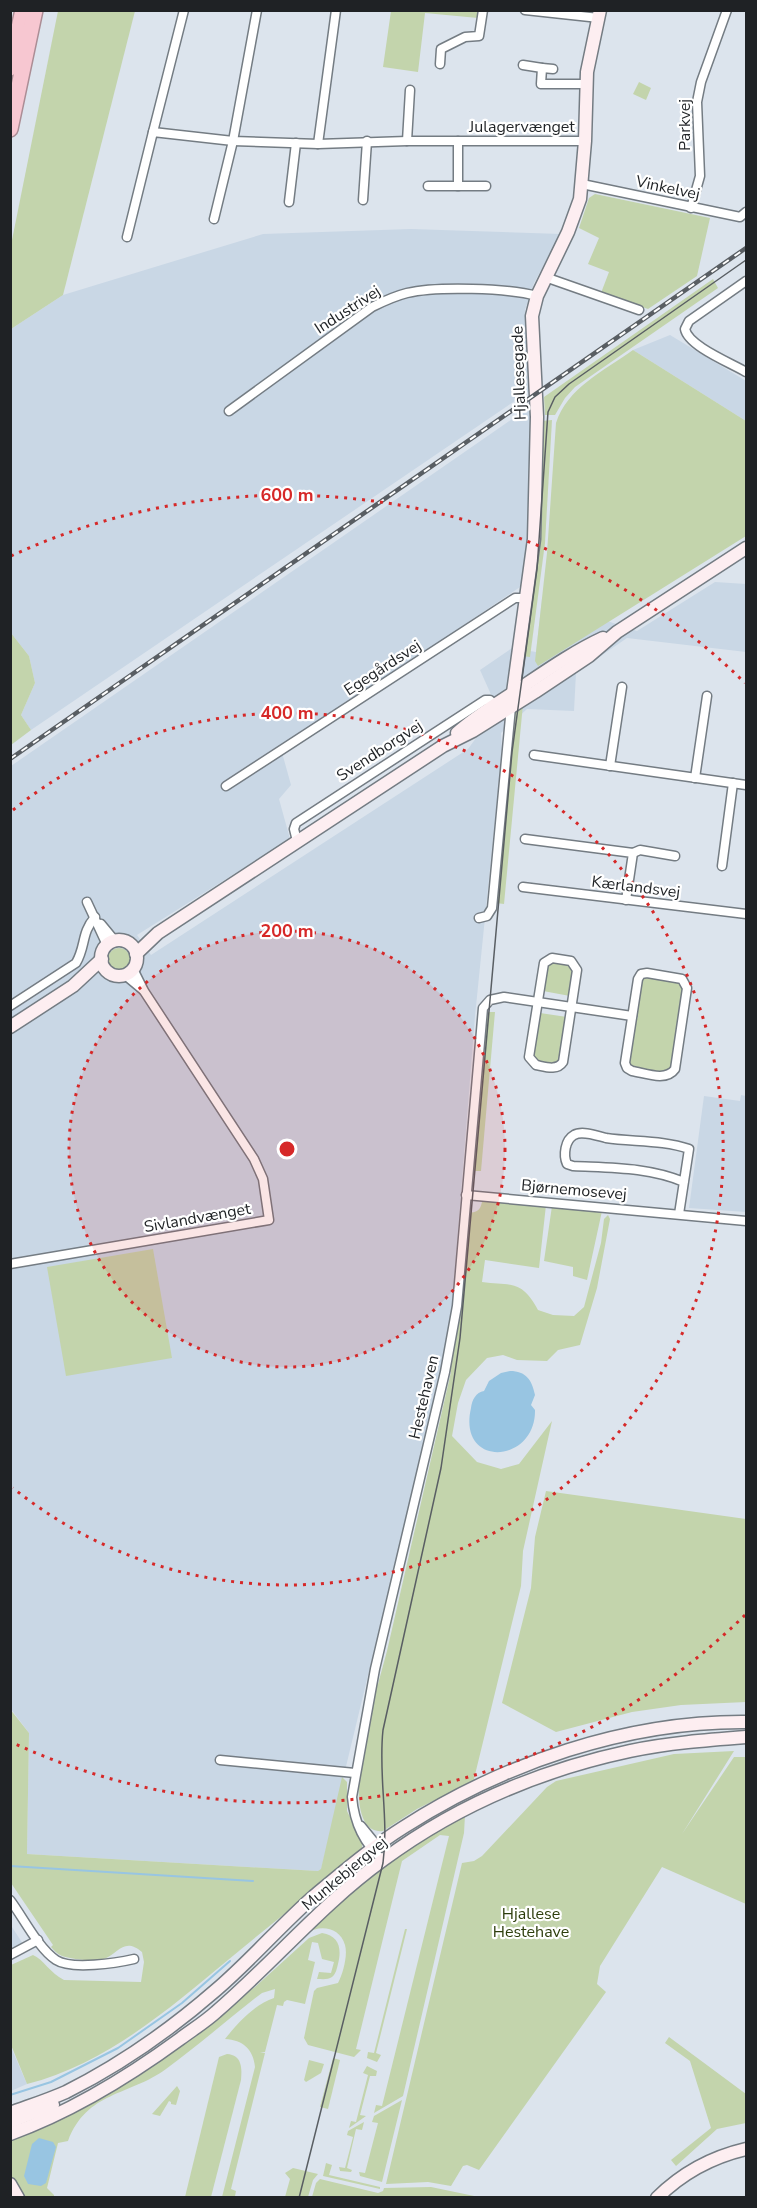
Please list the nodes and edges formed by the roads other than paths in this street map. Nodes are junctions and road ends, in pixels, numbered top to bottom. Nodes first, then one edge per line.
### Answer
1 (23, 10) edge
2 (35, 10) edge
3 (184, 10) edge
4 (257, 10) edge
5 (336, 10) edge
6 (483, 10) edge
7 (525, 10) edge
8 (727, 10) edge
9 (599, 14) edge
10 (440, 64) dead end
11 (523, 65) dead end
12 (542, 68) junction
13 (10, 69) edge
14 (553, 69) dead end
15 (586, 84) junction
16 (410, 90) dead end
17 (10, 129) edge
18 (153, 132) junction
19 (233, 141) junction
20 (367, 141) junction
21 (407, 141) junction
22 (458, 141) junction
23 (585, 141) junction
24 (296, 143) junction
25 (318, 144) junction
26 (582, 184) junction
27 (428, 186) dead end
28 (458, 186) junction
29 (486, 186) dead end
30 (363, 200) dead end
31 (289, 202) dead end
32 (691, 208) junction
33 (747, 212) edge
34 (214, 219) dead end
35 (127, 237) dead end
36 (545, 277) junction
37 (747, 281) edge
38 (537, 296) junction
39 (639, 310) dead end
40 (747, 372) edge
41 (229, 411) dead end
42 (747, 548) edge
43 (526, 598) junction
44 (617, 632) junction
45 (622, 687) dead end
46 (513, 693) junction
47 (707, 696) dead end
48 (495, 705) junction
49 (511, 707) junction
50 (443, 746) junction
51 (534, 755) dead end
52 (610, 766) junction
53 (695, 778) junction
54 (733, 783) junction
55 (747, 785) edge
56 (226, 786) dead end
57 (525, 839) dead end
58 (297, 841) junction
59 (633, 854) junction
60 (675, 856) dead end
61 (722, 866) dead end
62 (523, 887) dead end
63 (626, 900) junction
64 (87, 902) dead end
65 (747, 914) edge
66 (95, 917) junction
67 (479, 918) dead end
68 (111, 943) junction
69 (133, 949) junction
70 (102, 959) junction
71 (109, 972) junction
72 (129, 972) junction
73 (73, 987) junction
74 (538, 1001) junction
75 (10, 1006) edge
76 (572, 1006) junction
77 (632, 1016) junction
78 (10, 1027) edge
79 (684, 1182) junction
80 (466, 1195) junction
81 (679, 1214) junction
82 (747, 1221) edge
83 (10, 1264) edge
84 (747, 1722) edge
85 (747, 1737) edge
86 (220, 1760) dead end
87 (355, 1773) junction
88 (375, 1847) junction
89 (382, 1860) junction
90 (10, 1900) edge
91 (38, 1940) junction
92 (10, 1954) edge
93 (134, 1959) dead end
94 (149, 2043) junction
95 (50, 2098) junction
96 (10, 2106) edge
97 (10, 2113) edge
98 (10, 2122) edge
99 (10, 2134) edge
100 (747, 2149) edge
101 (10, 2184) edge
102 (10, 2192) edge
103 (16, 2198) edge
104 (657, 2198) edge

1 - 13 highway
2 - 17 highway
3 - 18 street
4 - 19 street
5 - 25 street
6 - 10 street
7 - 9 street
8 - 32 street, Parkvej
9 - 15 street, Hjallesegade
11 - 12 street
12 - 14 street
12 - 15 street
15 - 23 street, Hjallesegade
16 - 21 street
18 - 19 street, Julagervænget
18 - 35 street
19 - 24 street, Julagervænget
19 - 34 street
20 - 21 street, Julagervænget
20 - 25 street, Julagervænget
20 - 30 street
21 - 22 street, Julagervænget
22 - 23 street, Julagervænget
22 - 28 street, Julagervænget
23 - 26 street, Hjallesegade
24 - 25 street, Julagervænget
24 - 31 street
26 - 32 street, Vinkelvej
26 - 36 street, Hjallesegade
27 - 28 street
28 - 29 street
32 - 33 street, Vinkelvej
36 - 38 street, Hjallesegade
36 - 39 street
37 - 40 street
38 - 41 street, Industrivej
38 - 43 street, Hjallesegade
42 - 44 street, Svendborgvej
43 - 46 street, Hjallesegade
43 - 56 street, Egegårdsvej
44 - 46 street, Svendborgvej
44 - 49 street, Svendborgvej
45 - 52 street
46 - 48 street, Svendborgvej
46 - 49 street, Hjallesegade
47 - 53 street
48 - 50 street, Svendborgvej
48 - 58 street, Svendborgvej
49 - 50 street, Svendborgvej
49 - 67 street
50 - 58 street, Svendborgvej
51 - 52 street
52 - 53 street
53 - 54 street
54 - 55 street
54 - 61 street
57 - 59 street
58 - 69 street, Svendborgvej
59 - 60 street
59 - 63 street
62 - 63 street, Kærlandsvej
63 - 65 street, Kærlandsvej
64 - 66 street
66 - 68 street
66 - 75 street
68 - 69 street
68 - 70 street
69 - 72 street
70 - 71 street
70 - 73 street
71 - 72 street
71 - 73 street
72 - 83 street, Sivlandvænget
73 - 78 street
74 - 76 street
74 - 76 street
74 - 76 street
74 - 80 street, Hestehaven
76 - 77 street
77 - 77 street
79 - 79 street, Bjørnemosevej
79 - 81 street, Bjørnemosevej
80 - 81 street, Bjørnemosevej
80 - 87 street, Hestehaven
81 - 82 street, Bjørnemosevej
84 - 88 street, Munkebjergvej
85 - 89 street, Munkebjergvej
86 - 87 street
87 - 88 street, Hestehaven
88 - 89 street, Hestehaven
88 - 94 street, Munkebjergvej
89 - 99 street, Munkebjergvej
90 - 91 street
91 - 92 street
91 - 93 street
94 - 95 street, Munkebjergvej
94 - 98 street
95 - 96 street
95 - 97 street, Munkebjergvej
100 - 104 street
101 - 103 street
102 - 103 street

